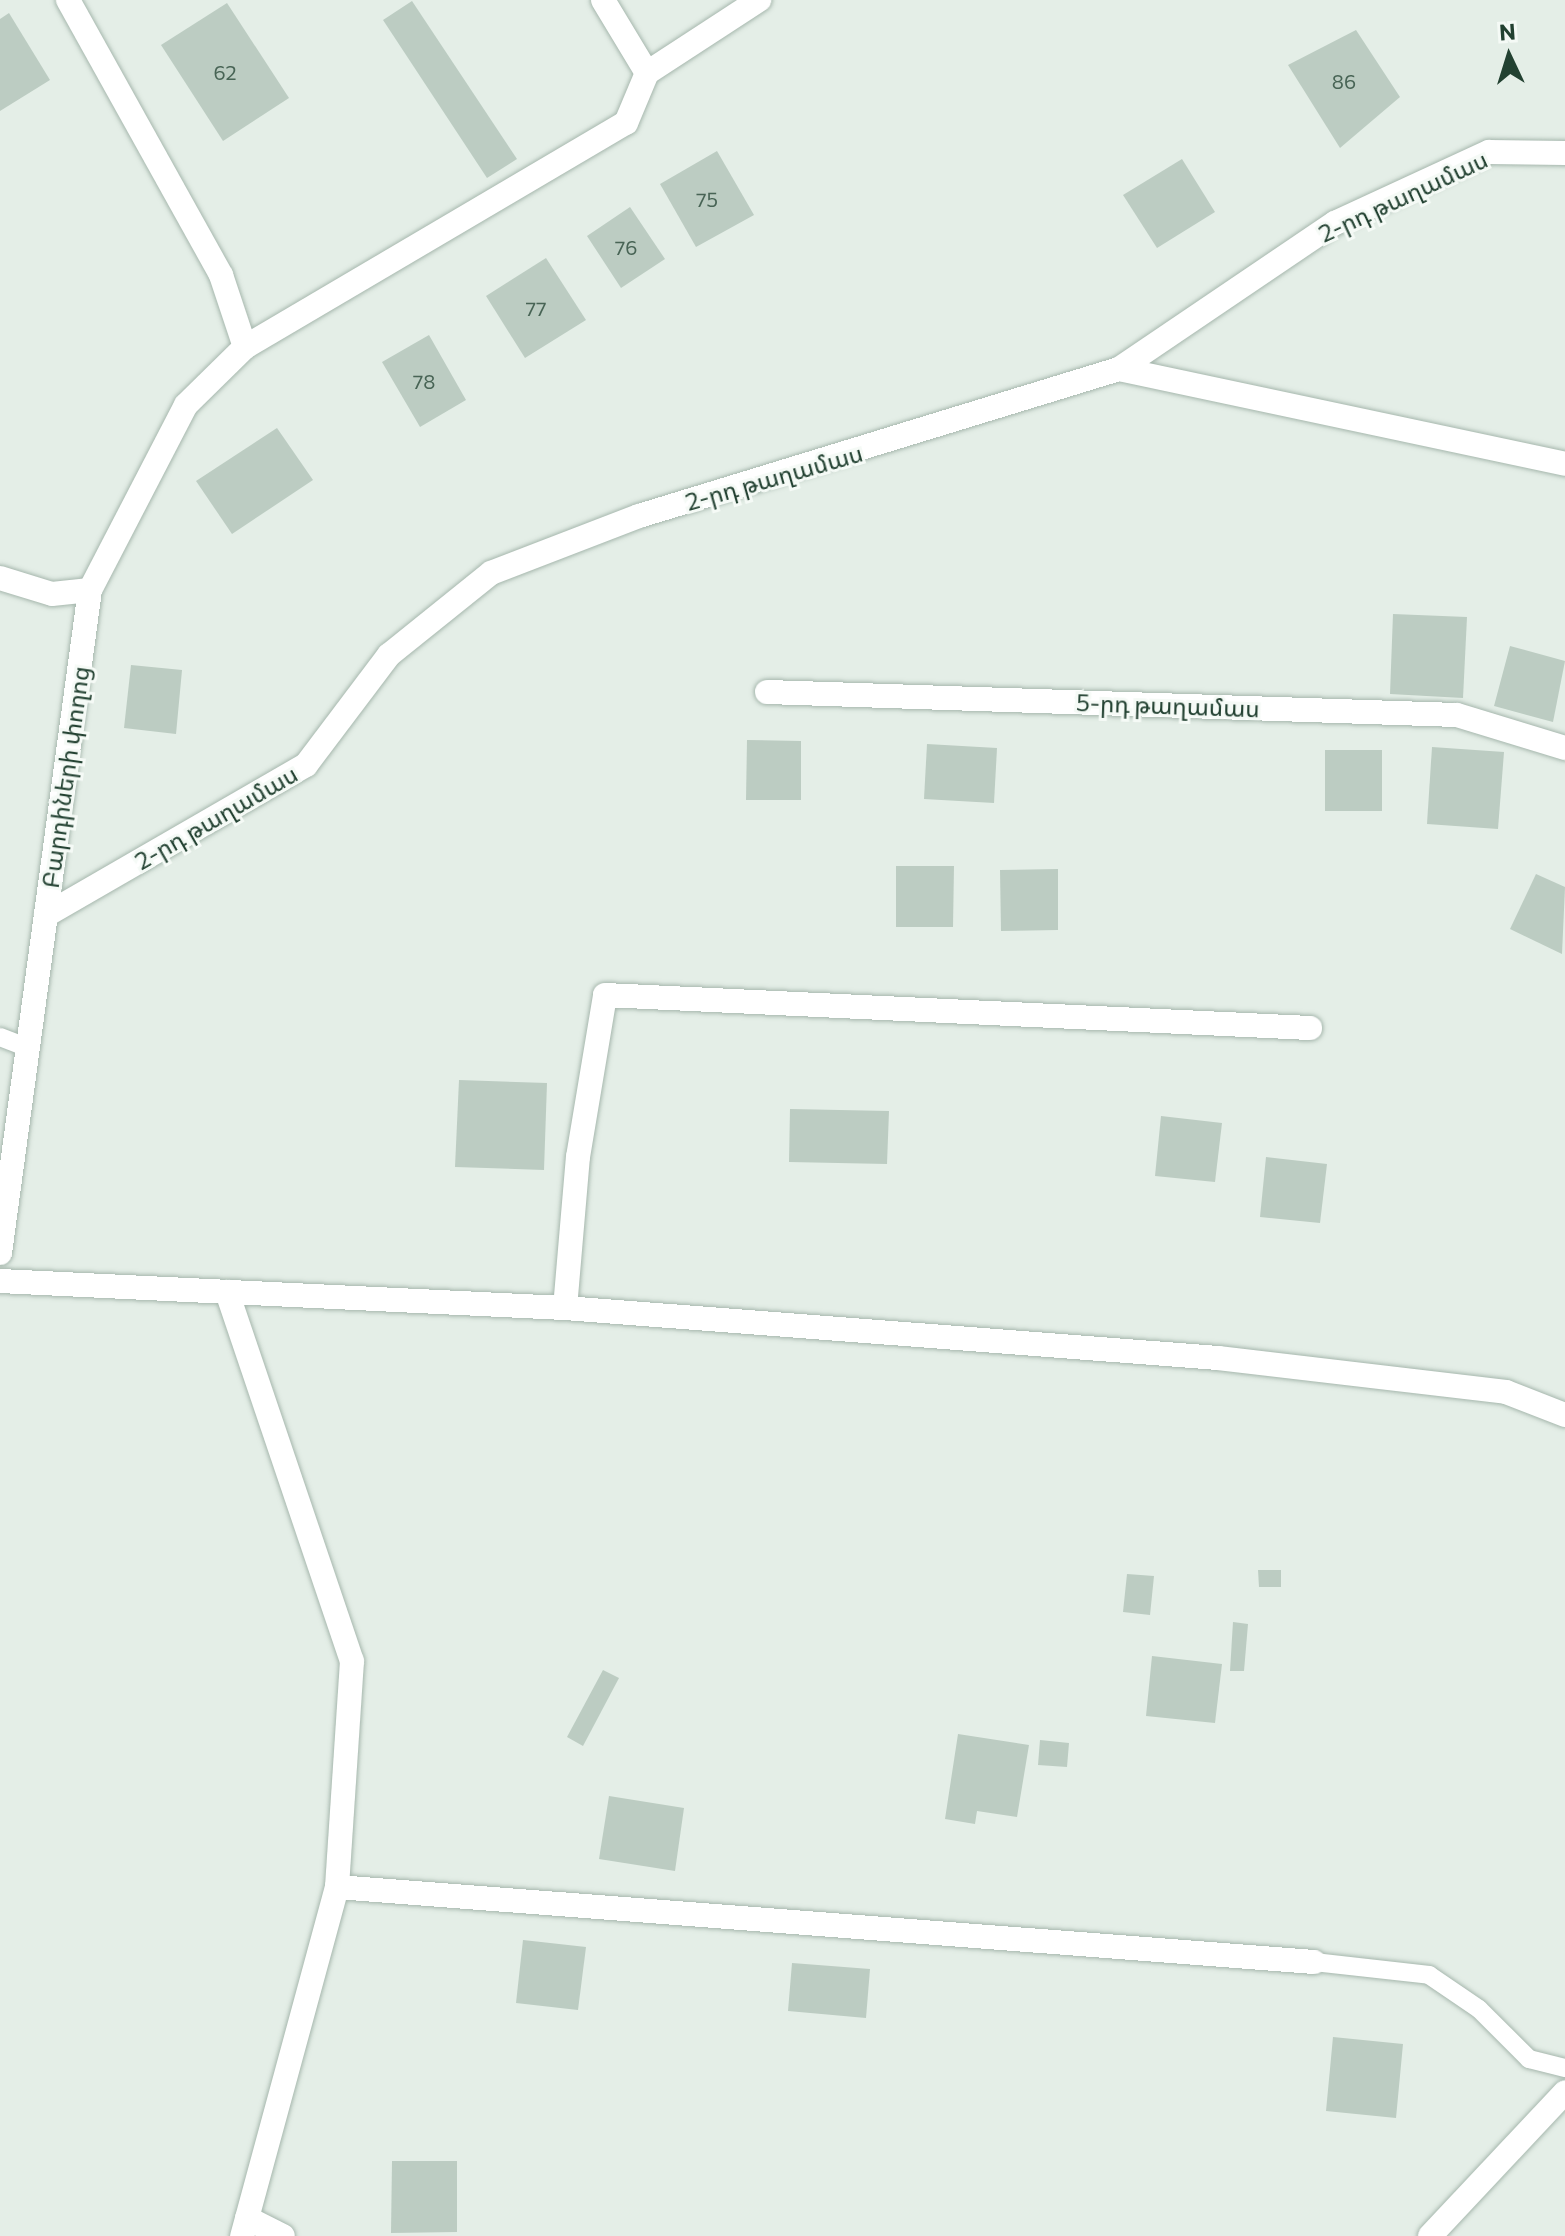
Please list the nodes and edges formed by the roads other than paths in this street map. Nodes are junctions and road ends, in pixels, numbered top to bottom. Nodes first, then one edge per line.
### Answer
1 (68, 0) edge
2 (603, 0) edge
3 (759, 0) edge
4 (647, 73) junction
5 (1565, 153) edge
6 (245, 347) junction
7 (1119, 369) junction
8 (1565, 464) edge
9 (0, 578) edge
10 (90, 590) junction
11 (767, 692) dead end
12 (1565, 748) edge
13 (46, 915) junction
14 (1310, 1028) dead end
15 (0, 1037) edge
16 (28, 1048) junction
17 (0, 1253) edge
18 (0, 1281) edge
19 (227, 1292) junction
20 (565, 1308) junction
21 (1565, 1415) edge
22 (337, 1887) junction
23 (1314, 1962) joint
24 (1565, 2068) edge
25 (1565, 2092) edge
26 (245, 2227) edge
27 (283, 2236) edge
28 (1430, 2236) edge

1 - 6 street
2 - 4 street
3 - 4 street
4 - 6 street, Բարդիների փողոց
5 - 7 street, 2-րդ թաղամաս
6 - 10 street, Բարդիների փողոց
7 - 8 street
7 - 13 street, 2-րդ թաղամաս
9 - 10 street
10 - 13 street, Բարդիների փողոց
11 - 12 street, 5-րդ թաղամաս
13 - 16 street, Բարդիների փողոց
14 - 20 street
15 - 16 lane
16 - 17 street, Բարդիների փողոց
18 - 19 street
19 - 20 street
19 - 22 street
20 - 21 street
22 - 23 street
22 - 26 street
23 - 24 lane
25 - 28 street
26 - 27 street

